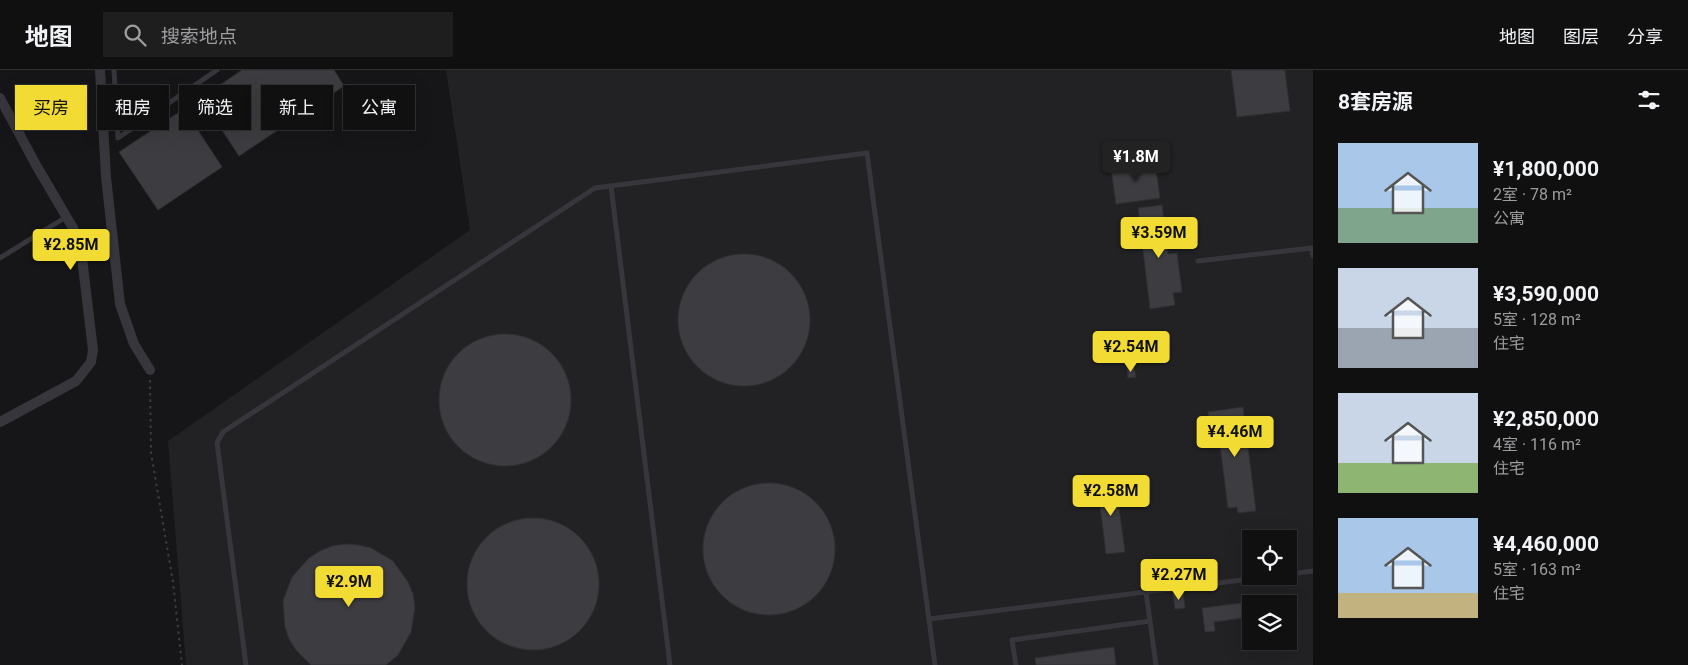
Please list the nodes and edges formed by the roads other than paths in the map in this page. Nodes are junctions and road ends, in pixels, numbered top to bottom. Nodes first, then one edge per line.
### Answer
1 (100, 70) edge
2 (114, 70) edge
3 (217, 70) edge
4 (0, 99) edge
5 (611, 186) junction
6 (66, 217) junction
7 (1313, 256) edge
8 (0, 258) edge
9 (1198, 261) dead end
10 (150, 370) road end
11 (0, 422) edge
12 (1313, 571) edge
13 (1297, 573) edge
14 (1242, 580) edge
15 (1146, 592) junction
16 (929, 619) junction
17 (1150, 621) junction
18 (246, 665) edge
19 (670, 665) edge
20 (936, 665) edge
21 (1016, 665) edge
22 (1156, 665) edge

1 - 10 street
2 - 3 lane
4 - 6 street
5 - 16 lane
5 - 18 lane
5 - 19 lane
6 - 8 lane
6 - 11 street
7 - 9 lane
12 - 13 lane
14 - 15 lane
15 - 16 lane
15 - 17 lane
16 - 20 lane
17 - 21 lane
17 - 22 lane

